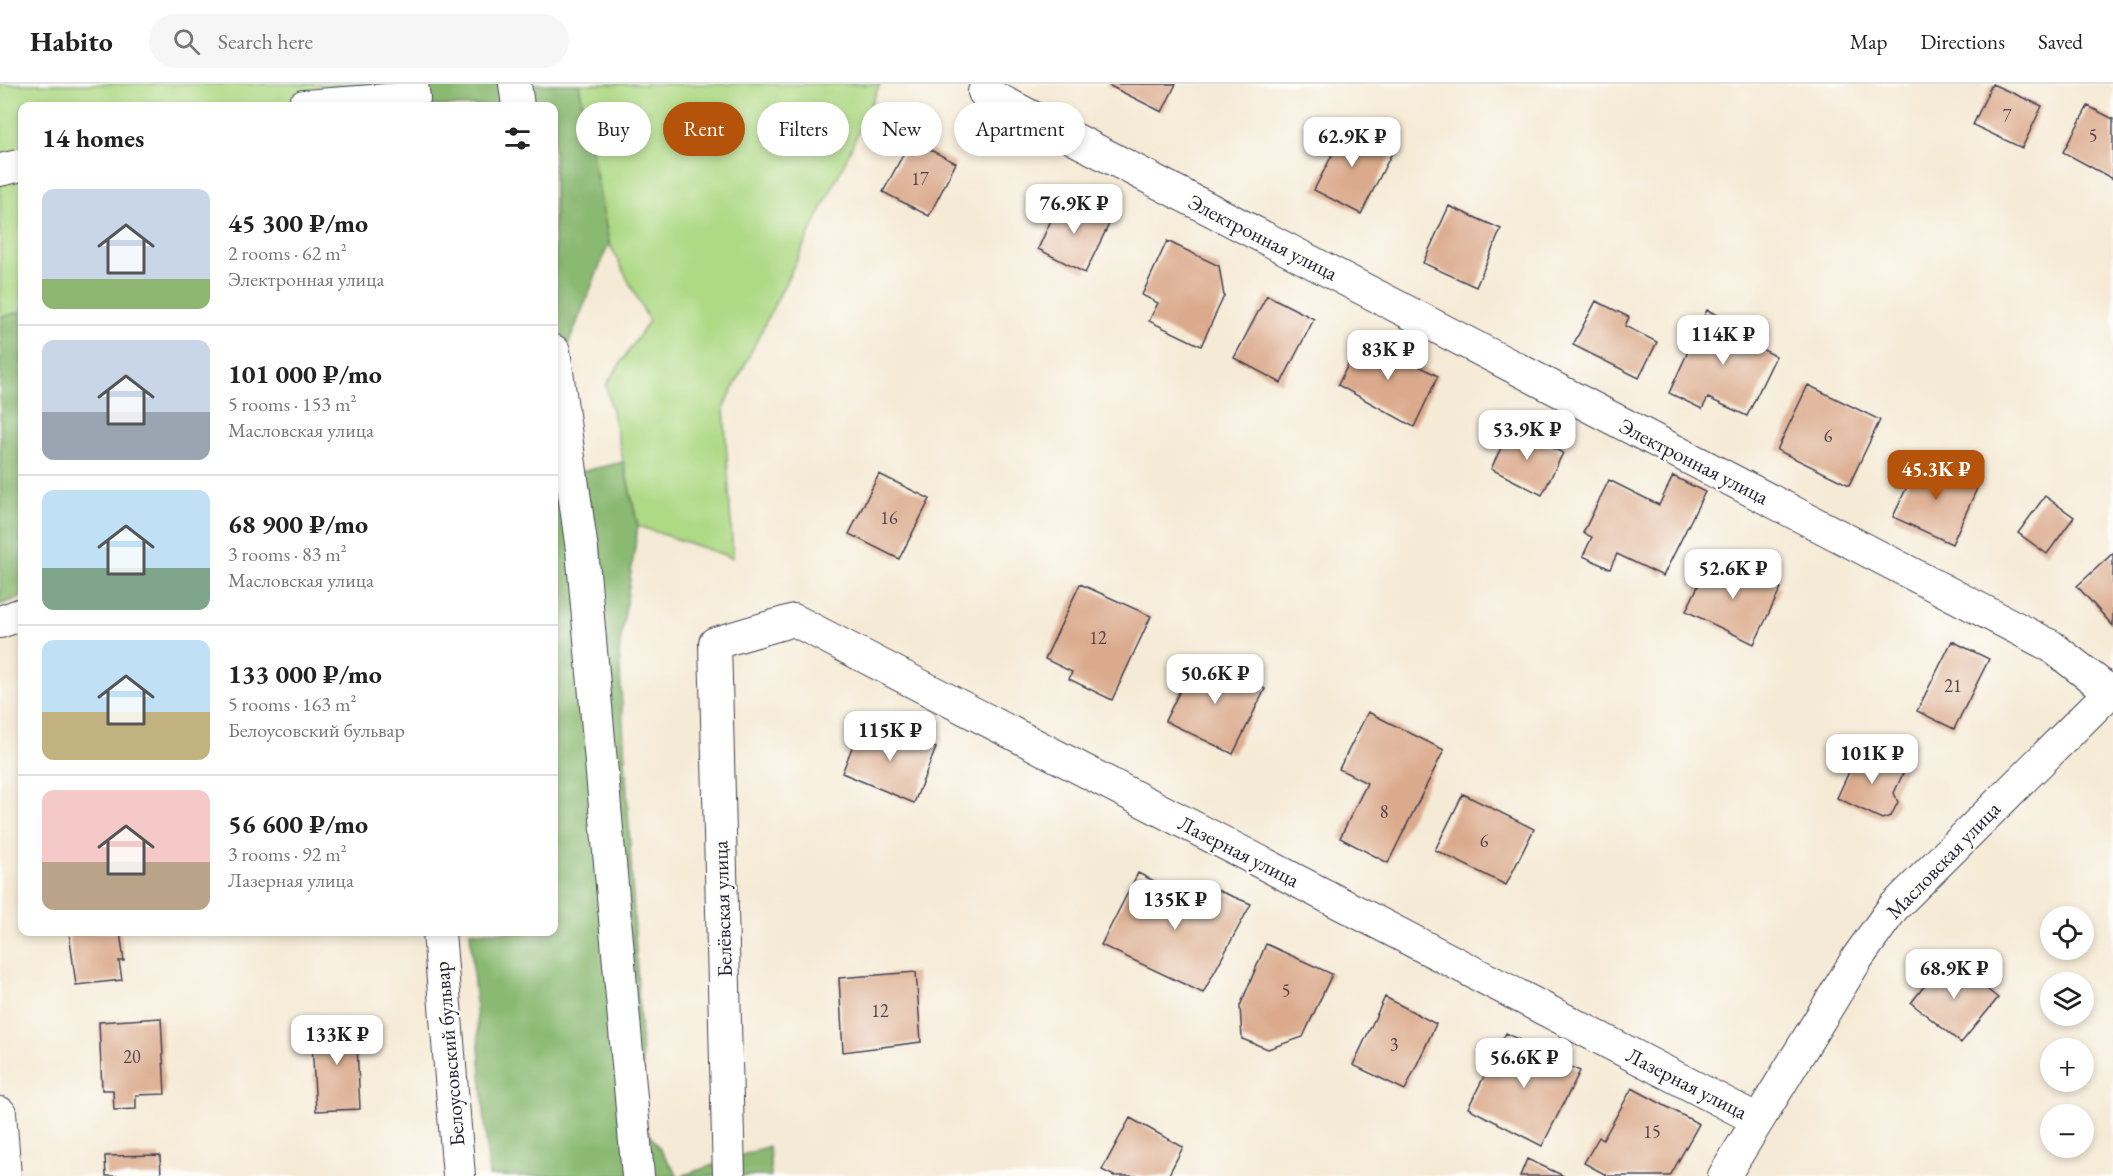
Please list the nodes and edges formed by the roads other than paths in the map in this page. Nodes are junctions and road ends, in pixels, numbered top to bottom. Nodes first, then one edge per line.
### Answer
1 (412, 84) edge
2 (515, 84) edge
3 (984, 92) dead end
4 (359, 102) edge
5 (517, 102) edge
6 (18, 166) edge
7 (0, 170) edge
8 (558, 379) edge
9 (18, 615) edge
10 (0, 622) edge
11 (715, 642) joint
12 (2111, 690) edge
13 (439, 936) edge
14 (0, 1113) edge
15 (1758, 1120) junction
16 (5, 1176) edge
17 (459, 1176) edge
18 (638, 1176) edge
19 (729, 1176) edge
20 (1724, 1176) edge

1 - 4 street
2 - 5 street
3 - 12 street, Электронная улица
6 - 7 street
8 - 18 street
9 - 10 street
11 - 15 street, Лазерная улица
11 - 19 street, Белёвская улица
12 - 15 street, Масловская улица
13 - 17 street, Белоусовский бульвар
14 - 16 street
15 - 20 street, Масловская улица

